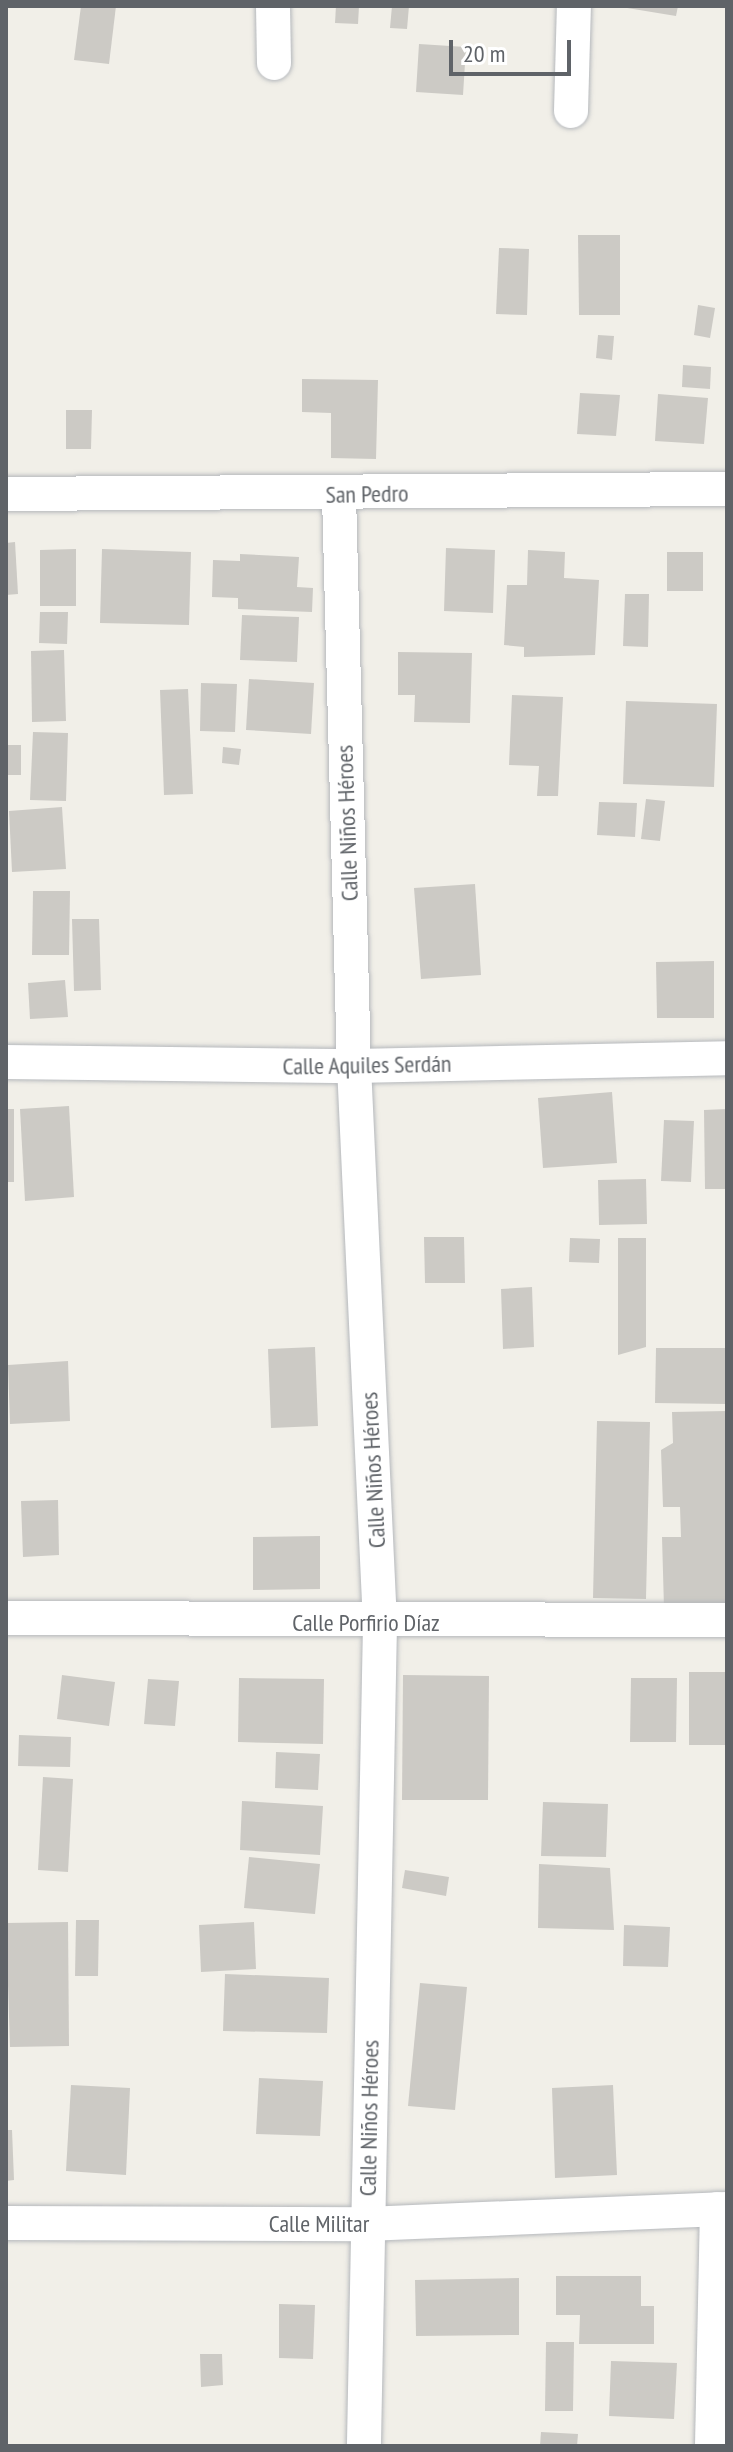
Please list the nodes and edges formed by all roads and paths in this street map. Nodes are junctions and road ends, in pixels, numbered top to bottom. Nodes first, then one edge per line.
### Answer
1 (273, 6) edge
2 (574, 6) edge
3 (274, 63) dead end
4 (571, 111) dead end
5 (727, 489) edge
6 (6, 494) edge
7 (339, 495) junction
8 (727, 1058) edge
9 (6, 1062) edge
10 (354, 1066) junction
11 (6, 1618) edge
12 (727, 1620) edge
13 (380, 1624) junction
14 (722, 2209) edge
15 (6, 2223) edge
16 (366, 2224) junction
17 (364, 2446) edge
18 (712, 2446) edge

1 - 3 street
2 - 4 street
5 - 7 street, San Pedro
6 - 7 street, San Pedro
7 - 10 street, Calle Niños Héroes
8 - 10 street, Calle Aquiles Serdán
9 - 10 street, Calle Aquiles Serdán
10 - 13 street, Calle Niños Héroes
11 - 13 street, Calle Porfirio Díaz
12 - 13 street, Calle Porfirio Díaz
13 - 16 street, Calle Niños Héroes
14 - 16 street, Calle Militar
14 - 18 street
15 - 16 street, Calle Militar
16 - 17 street, Calle Niños Héroes

